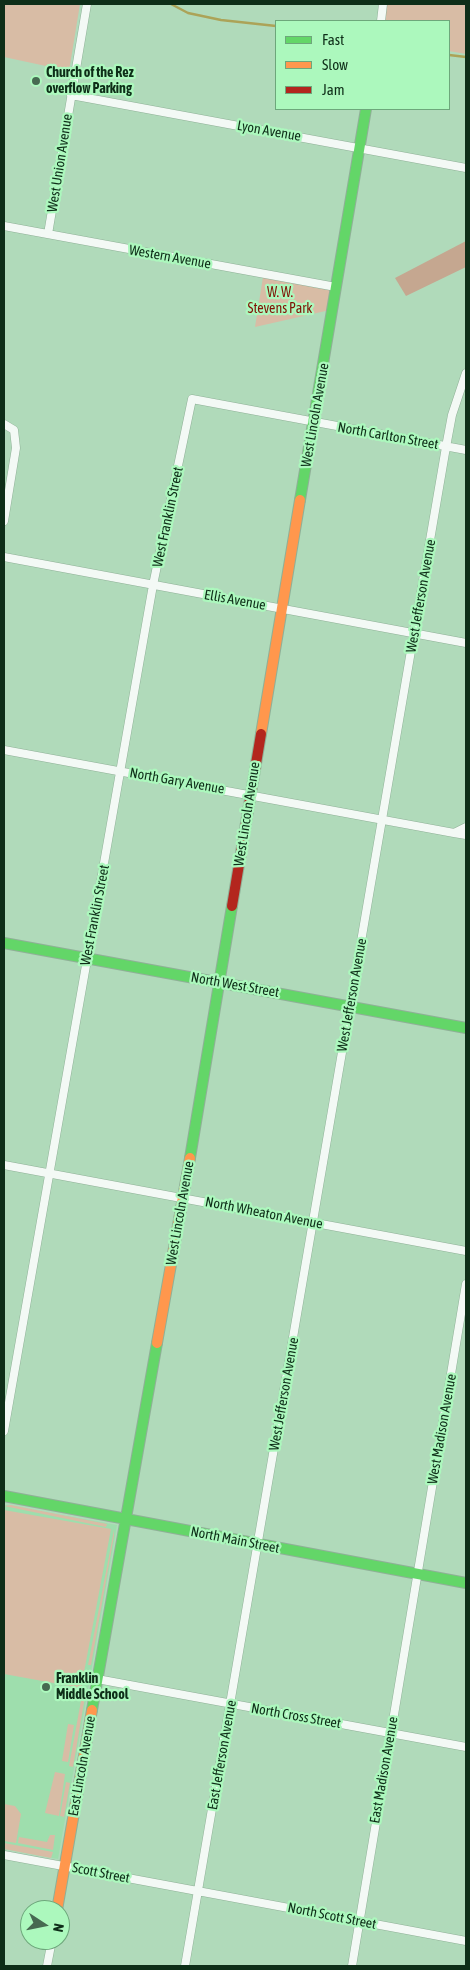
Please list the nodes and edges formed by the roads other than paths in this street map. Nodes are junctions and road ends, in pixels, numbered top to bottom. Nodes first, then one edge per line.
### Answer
1 (87, 4) edge
2 (384, 4) edge
3 (381, 20) edge
4 (71, 95) junction
5 (366, 110) edge
6 (359, 148) junction
7 (466, 168) edge
8 (4, 226) edge
9 (48, 234) junction
10 (336, 287) junction
11 (466, 373) edge
12 (192, 400) joint
13 (313, 422) junction
14 (4, 424) edge
15 (446, 447) junction
16 (466, 450) edge
17 (4, 521) edge
18 (4, 557) edge
19 (153, 585) junction
20 (282, 608) junction
21 (414, 633) junction
22 (466, 643) edge
23 (4, 750) edge
24 (121, 771) junction
25 (250, 795) junction
26 (383, 819) junction
27 (466, 827) edge
28 (454, 833) junction
29 (466, 835) edge
30 (4, 942) edge
31 (86, 958) junction
32 (219, 982) junction
33 (351, 1006) junction
34 (466, 1028) edge
35 (4, 1164) edge
36 (50, 1173) junction
37 (183, 1198) junction
38 (313, 1222) junction
39 (466, 1251) edge
40 (466, 1284) edge
41 (4, 1431) edge
42 (4, 1496) edge
43 (125, 1519) junction
44 (258, 1544) junction
45 (417, 1574) junction
46 (466, 1583) edge
47 (97, 1679) junction
48 (231, 1704) junction
49 (390, 1733) junction
50 (466, 1747) edge
51 (4, 1855) edge
52 (64, 1866) junction
53 (198, 1891) junction
54 (59, 1900) edge
55 (360, 1921) junction
56 (466, 1941) edge
57 (50, 1950) edge
58 (47, 1966) edge
59 (185, 1966) edge
60 (352, 1966) edge

1 - 4 street, West Union Avenue
2 - 3 street
4 - 6 street, Lyon Avenue
4 - 9 street, West Union Avenue
5 - 6 street, West Lincoln Avenue
6 - 7 street, Lyon Avenue
6 - 10 street, West Lincoln Avenue
8 - 9 street, Western Avenue
9 - 10 street, Western Avenue
10 - 13 street, West Lincoln Avenue
11 - 15 street, West Jefferson Avenue
12 - 13 street, North Carlton Street
12 - 19 street, West Franklin Street
13 - 15 street, North Carlton Street
13 - 20 street, West Lincoln Avenue
14 - 17 street
15 - 16 street, North Carlton Street
15 - 21 street, West Jefferson Avenue
18 - 19 street, Ellis Avenue
19 - 20 street, Ellis Avenue
19 - 24 street, West Franklin Street
20 - 21 street, Ellis Avenue
20 - 25 street, West Lincoln Avenue
21 - 22 street, Ellis Avenue
21 - 26 street, West Jefferson Avenue
23 - 24 street, North Gary Avenue
24 - 25 street, North Gary Avenue
24 - 31 street, West Franklin Street
25 - 26 street, North Gary Avenue
25 - 32 street, West Lincoln Avenue
26 - 28 street, North Gary Avenue
26 - 33 street, West Jefferson Avenue
27 - 28 street
28 - 29 street, North Gary Avenue
30 - 31 street, North West Street
31 - 32 street, North West Street
31 - 36 street, West Franklin Street
32 - 33 street, North West Street
32 - 37 street, West Lincoln Avenue
33 - 34 street, North West Street
33 - 38 street, West Jefferson Avenue
35 - 36 street, North Wheaton Avenue
36 - 37 street, North Wheaton Avenue
36 - 41 street, West Franklin Street
37 - 38 street, North Wheaton Avenue
37 - 43 street, West Lincoln Avenue
38 - 39 street, North Wheaton Avenue
38 - 44 street, West Jefferson Avenue
40 - 45 street, West Madison Avenue
42 - 43 street, North Main Street
43 - 44 street, North Main Street
43 - 47 street, East Lincoln Avenue
44 - 45 street, North Main Street
44 - 48 street, East Jefferson Avenue
45 - 46 street, North Main Street
45 - 49 street, East Madison Avenue
47 - 48 street, North Cross Street
47 - 52 street, East Lincoln Avenue
48 - 49 street, North Cross Street
48 - 53 street, East Jefferson Avenue
49 - 50 street, North Cross Street
49 - 55 street, East Madison Avenue
51 - 52 street, Scott Street
52 - 53 street, Scott Street
52 - 54 street, East Lincoln Avenue
53 - 55 street, North Scott Street
53 - 59 street, East Jefferson Avenue
55 - 56 street, North Scott Street
55 - 60 street, East Madison Avenue
57 - 58 street

